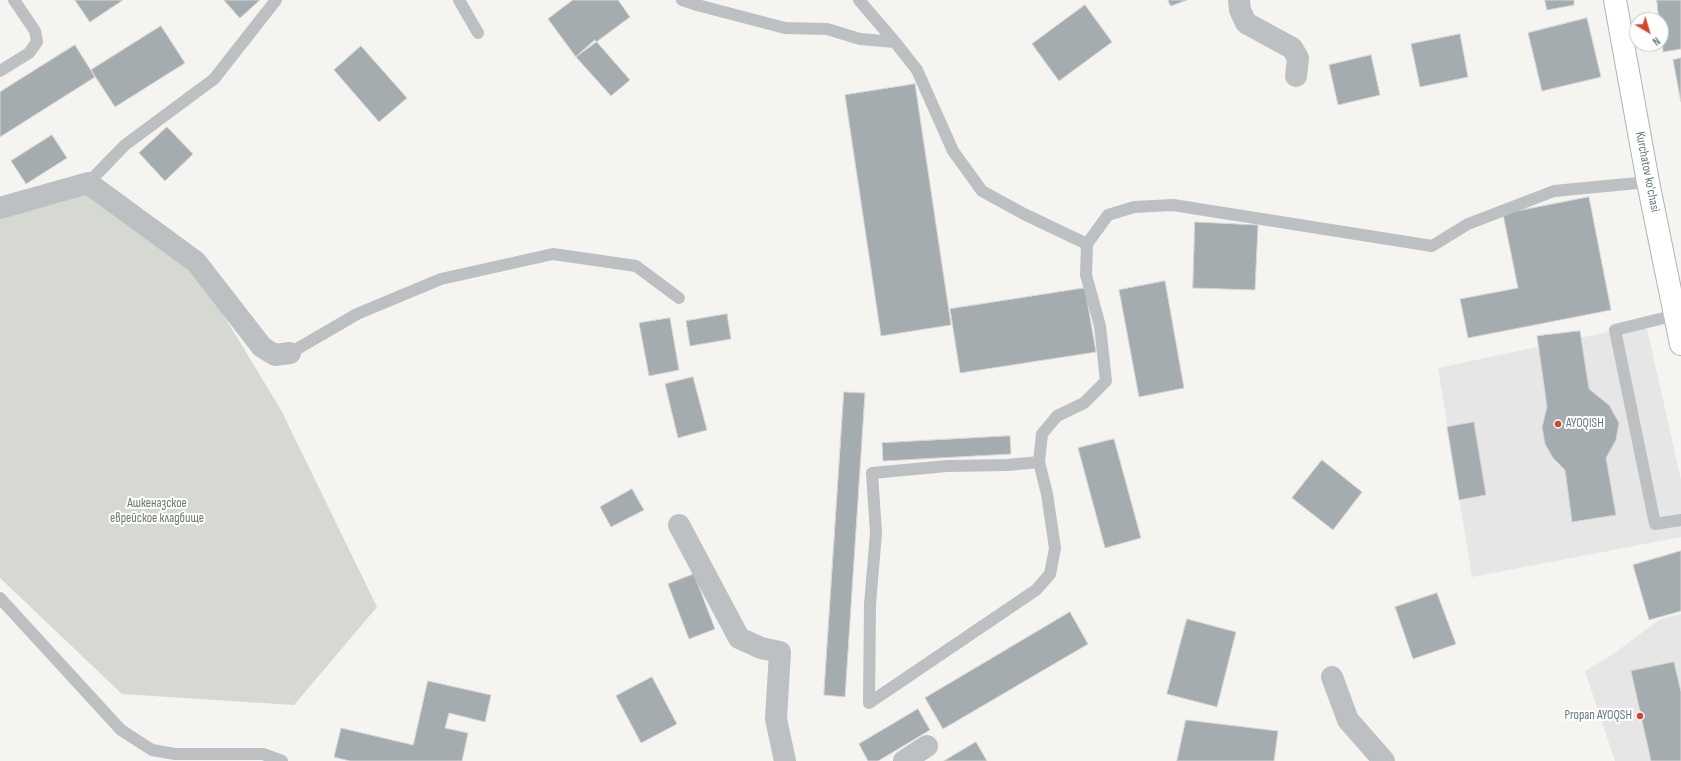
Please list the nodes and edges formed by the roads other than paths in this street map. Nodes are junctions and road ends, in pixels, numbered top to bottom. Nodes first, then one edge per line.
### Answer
1 (14, 0) edge
2 (276, 0) edge
3 (459, 0) edge
4 (682, 0) edge
5 (859, 0) edge
6 (1239, 0) edge
7 (1615, 0) edge
8 (478, 33) dead end
9 (896, 42) junction
10 (0, 71) edge
11 (1296, 76) dead end
12 (1648, 182) junction
13 (88, 183) junction
14 (0, 208) edge
15 (1087, 244) junction
16 (679, 298) dead end
17 (1676, 315) junction
18 (1681, 344) edge
19 (290, 353) joint
20 (1039, 462) junction
21 (1681, 520) edge
22 (679, 525) dead end
23 (0, 598) edge
24 (1332, 677) dead end
25 (927, 746) dead end
26 (282, 761) edge
27 (784, 761) edge
28 (904, 761) edge
29 (1384, 761) edge

1 - 10 lane
2 - 13 lane
3 - 8 lane
4 - 9 lane
5 - 9 lane
6 - 11 street
7 - 12 main road, Kurchatov ko'chasi
9 - 15 lane
12 - 15 lane
12 - 17 main road, Kurchatov ko'chasi
13 - 14 street
13 - 19 street
15 - 20 lane
16 - 19 lane
17 - 18 main road, Kurchatov ko'chasi
17 - 21 lane
20 - 20 lane
22 - 27 street
23 - 26 lane
24 - 29 street
25 - 28 street

